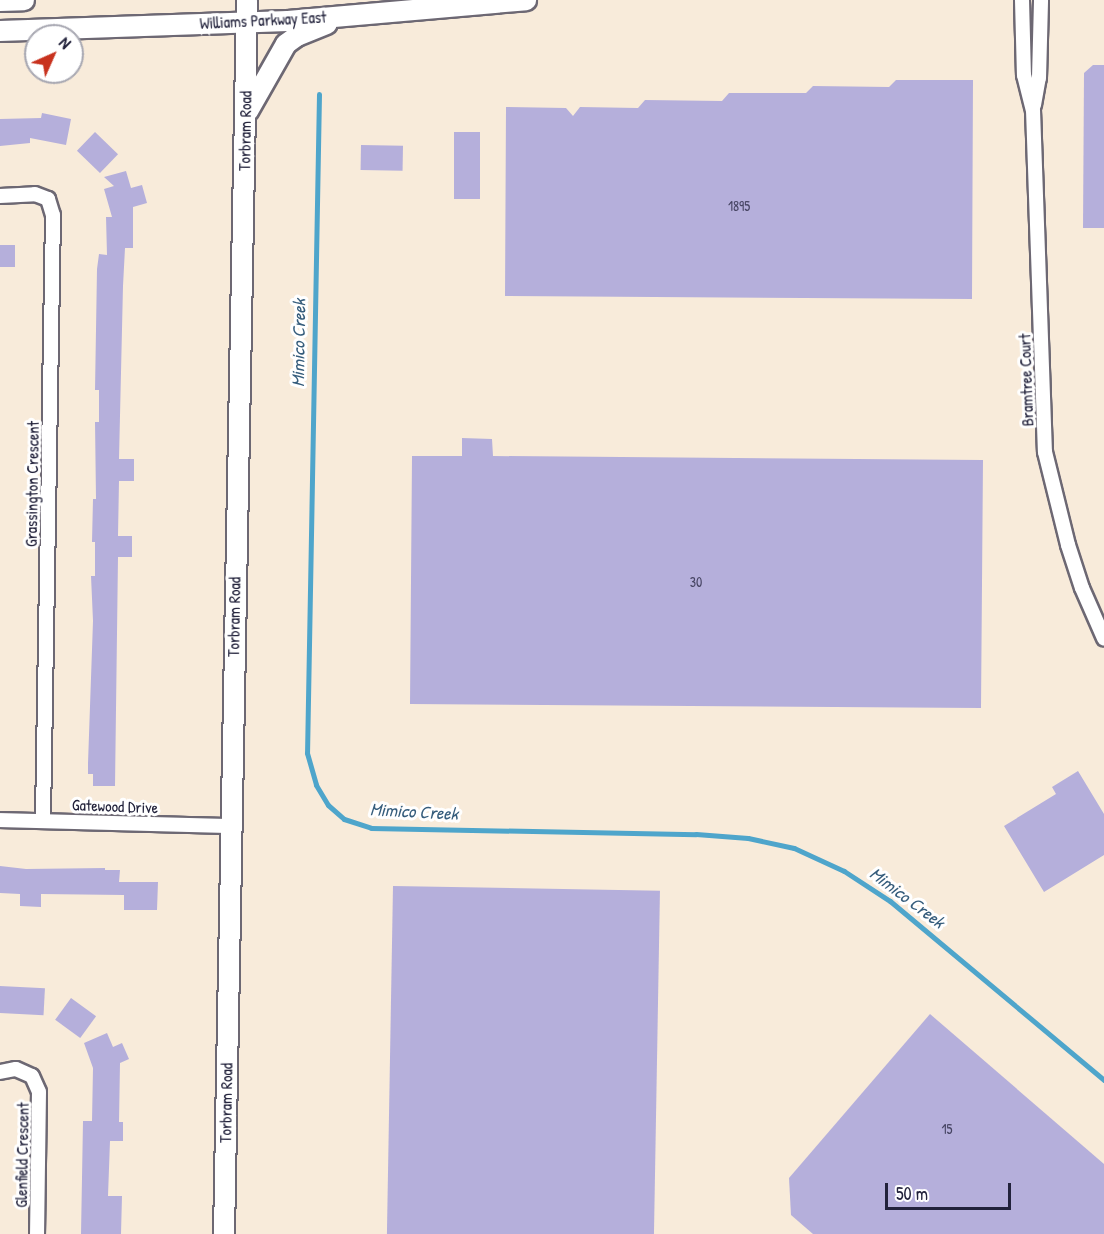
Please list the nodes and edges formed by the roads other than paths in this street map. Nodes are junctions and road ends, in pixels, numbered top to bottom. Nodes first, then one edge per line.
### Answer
1 (24, 0) edge
2 (247, 0) edge
3 (526, 0) edge
4 (1022, 0) edge
5 (1041, 0) edge
6 (0, 1) edge
7 (350, 15) junction
8 (247, 21) junction
9 (0, 31) edge
10 (1033, 110) junction
11 (245, 116) junction
12 (0, 196) edge
13 (1104, 638) edge
14 (0, 820) edge
15 (43, 820) junction
16 (230, 826) junction
17 (0, 1072) edge
18 (37, 1234) edge
19 (224, 1234) edge

1 - 6 main road
2 - 8 main road, Torbram Road
3 - 7 main road, Williams Parkway East
4 - 10 street, Bramtree Court
5 - 10 street, Bramtree Court
7 - 8 main road, Williams Parkway East
7 - 11 main road
8 - 9 main road, Williams Parkway East
8 - 11 main road, Torbram Road
10 - 13 street, Bramtree Court
11 - 16 main road, Torbram Road
12 - 15 street, Grassington Crescent
14 - 15 street, Gatewood Drive
15 - 16 street, Gatewood Drive
16 - 19 main road, Torbram Road
17 - 18 street, Glenfield Crescent

